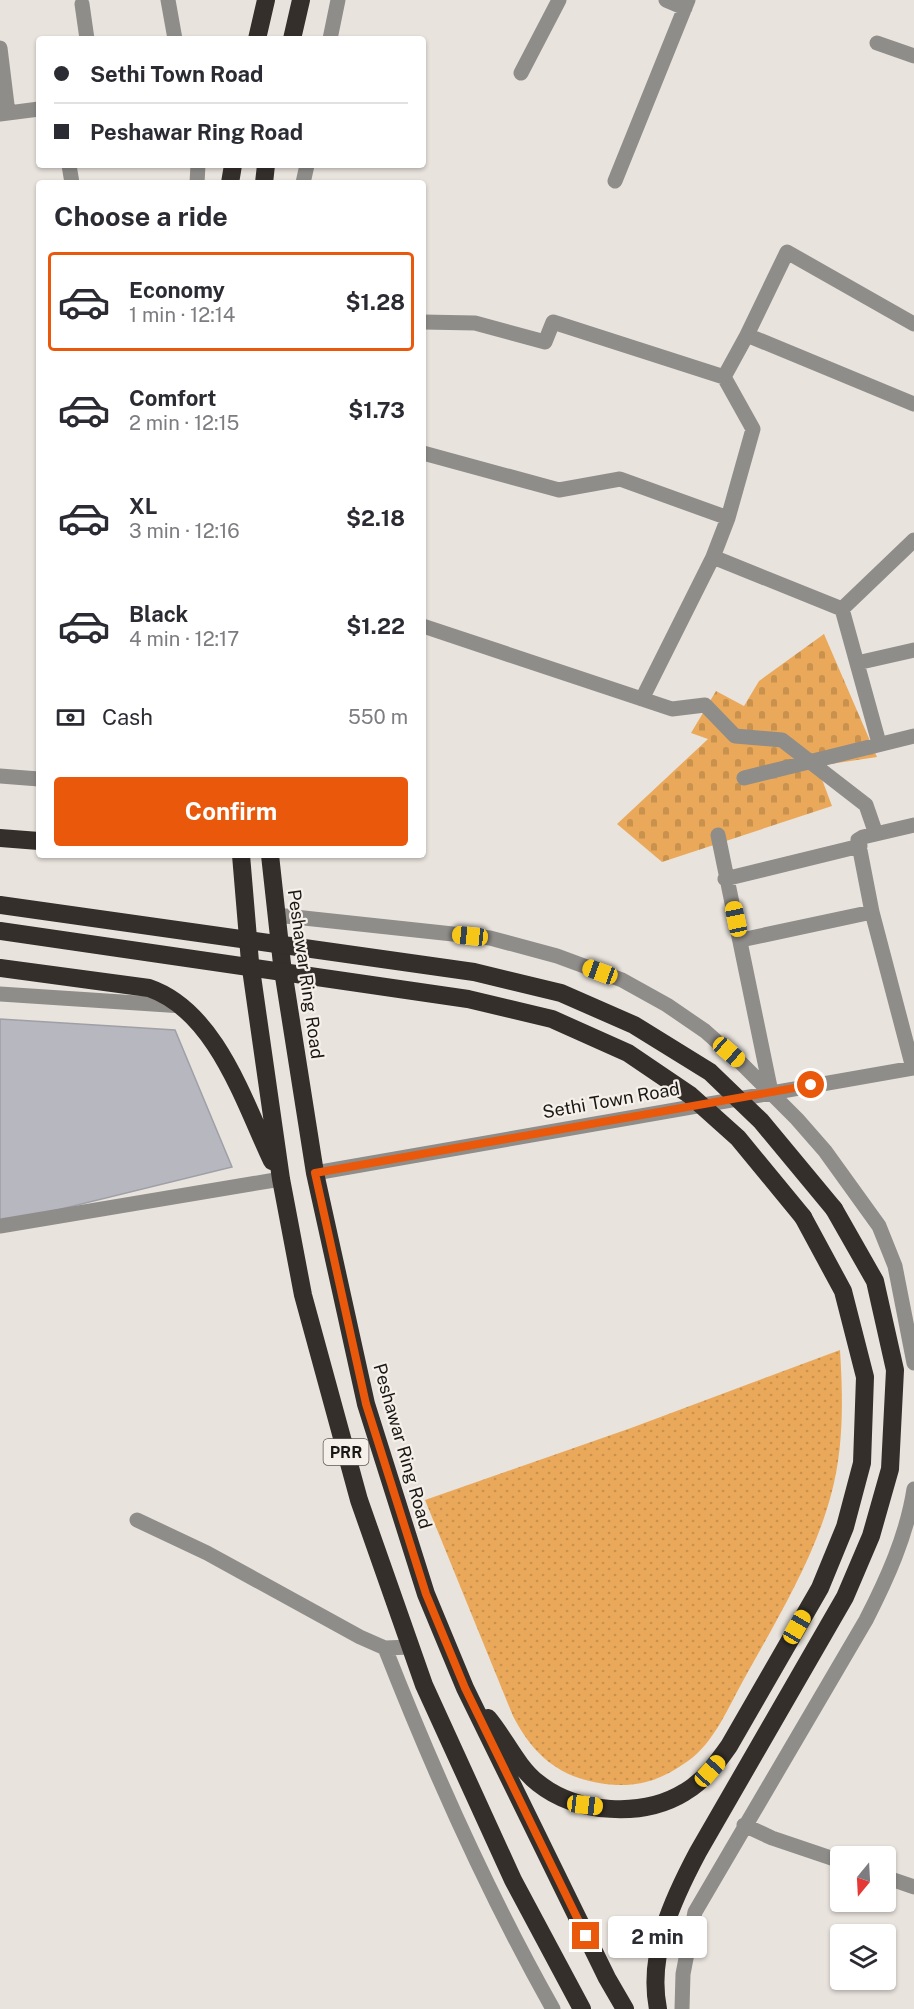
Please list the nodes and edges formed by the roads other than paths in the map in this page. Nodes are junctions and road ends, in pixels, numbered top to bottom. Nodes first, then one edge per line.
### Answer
1 (168, 0) edge
2 (266, 0) edge
3 (301, 0) edge
4 (338, 0) edge
5 (559, 0) edge
6 (666, 0) edge
7 (82, 4) dead end
8 (687, 4) edge
9 (87, 36) edge
10 (174, 36) edge
11 (258, 36) edge
12 (293, 36) edge
13 (331, 36) edge
14 (877, 43) dead end
15 (0, 48) edge
16 (914, 56) edge
17 (521, 73) dead end
18 (36, 109) edge
19 (4, 113) edge
20 (615, 181) dead end
21 (426, 322) edge
22 (914, 324) edge
23 (747, 335) junction
24 (724, 377) junction
25 (914, 404) edge
26 (426, 454) edge
27 (728, 518) junction
28 (914, 540) edge
29 (713, 557) junction
30 (842, 609) junction
31 (426, 627) edge
32 (914, 650) edge
33 (858, 663) junction
34 (642, 699) junction
35 (914, 736) edge
36 (879, 743) junction
37 (807, 761) junction
38 (0, 776) edge
39 (744, 778) dead end
40 (36, 779) edge
41 (914, 825) edge
42 (876, 834) junction
43 (718, 835) dead end
44 (0, 838) edge
45 (36, 841) edge
46 (860, 846) junction
47 (241, 858) edge
48 (270, 858) edge
49 (726, 879) junction
50 (0, 905) edge
51 (872, 912) junction
52 (276, 915) junction
53 (0, 931) edge
54 (741, 940) junction
55 (0, 968) edge
56 (0, 994) edge
57 (183, 1006) junction
58 (913, 1068) edge
59 (771, 1092) junction
60 (315, 1173) junction
61 (280, 1179) junction
62 (0, 1226) edge
63 (914, 1364) edge
64 (914, 1489) edge
65 (137, 1520) dead end
66 (410, 1647) junction
67 (386, 1648) junction
68 (465, 1688) junction
69 (744, 1825) junction
70 (830, 1858) edge
71 (896, 1881) edge
72 (914, 1887) edge
73 (553, 2009) edge
74 (582, 2009) edge
75 (625, 2009) edge
76 (658, 2009) edge
77 (682, 2009) edge

1 - 10 street
2 - 11 highway
3 - 12 highway
4 - 13 street
5 - 17 street
6 - 8 street
7 - 9 street
8 - 20 street
14 - 16 street
15 - 19 street
18 - 19 street
21 - 24 street
22 - 23 street
23 - 24 street
23 - 25 street
24 - 27 street
26 - 27 street
27 - 29 street
28 - 30 street
29 - 30 street
29 - 34 street
30 - 33 street
31 - 34 street
32 - 33 street
33 - 36 street
34 - 37 street
35 - 36 street
36 - 37 street
37 - 39 street
37 - 42 street
38 - 40 street
41 - 42 street
42 - 46 street
43 - 49 street
44 - 45 highway
46 - 49 street
46 - 51 street
47 - 61 highway, PRR
48 - 52 highway, Peshawar Ring Road / PRR
49 - 54 street
50 - 76 highway, bridge
51 - 54 street
51 - 58 street
52 - 59 street
52 - 60 highway, Peshawar Ring Road / PRR
53 - 68 highway, bridge
54 - 59 street
55 - 57 highway
56 - 57 street
57 - 61 highway
58 - 59 street, Sethi Town Road
59 - 60 street, Sethi Town Road
59 - 63 street
60 - 68 highway, Peshawar Ring Road / PRR
61 - 62 street
61 - 66 highway, PRR
64 - 69 street
65 - 67 street
66 - 67 street
66 - 74 highway, PRR
67 - 73 street
68 - 75 highway, Peshawar Ring Road / PRR
69 - 70 street
69 - 77 street
71 - 72 street

